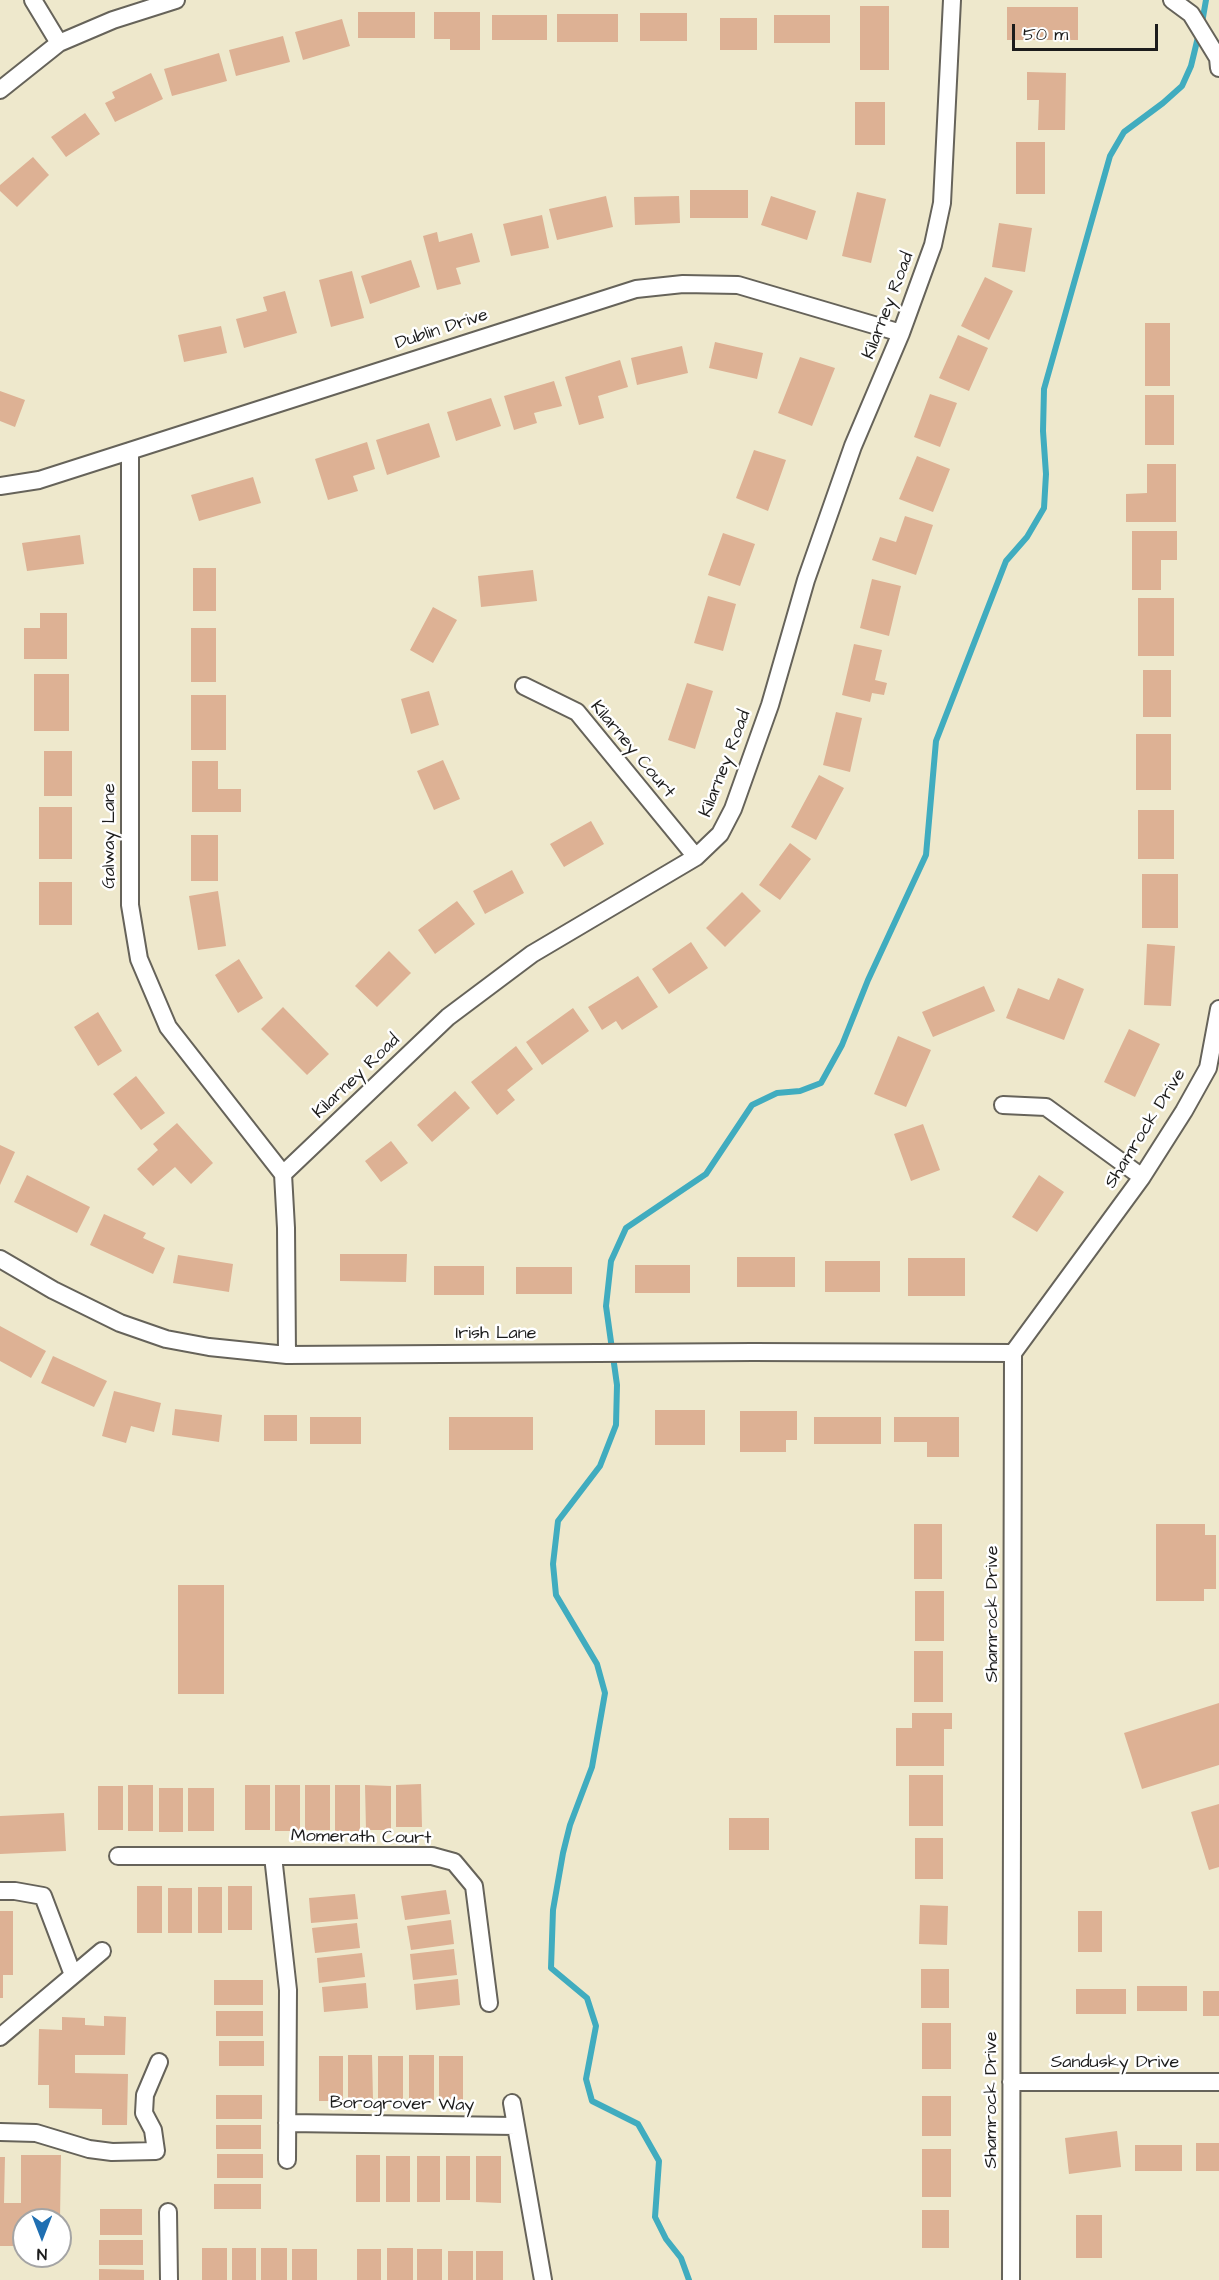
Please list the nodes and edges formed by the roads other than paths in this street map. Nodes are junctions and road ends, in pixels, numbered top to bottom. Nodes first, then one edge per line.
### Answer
1 (33, 0) edge
2 (176, 0) edge
3 (952, 0) edge
4 (1172, 0) edge
5 (59, 43) junction
6 (1219, 68) edge
7 (0, 90) edge
8 (901, 333) junction
9 (130, 451) junction
10 (0, 486) edge
11 (524, 686) dead end
12 (696, 857) junction
13 (1219, 1009) edge
14 (1003, 1105) dead end
15 (284, 1174) junction
16 (1142, 1177) junction
17 (0, 1259) edge
18 (1013, 1353) junction
19 (287, 1355) junction
20 (118, 1856) dead end
21 (273, 1856) junction
22 (0, 1891) edge
23 (102, 1951) dead end
24 (73, 1975) junction
25 (489, 2002) dead end
26 (0, 2037) edge
27 (159, 2062) dead end
28 (1011, 2082) junction
29 (1219, 2082) edge
30 (512, 2103) dead end
31 (287, 2123) junction
32 (516, 2126) junction
33 (0, 2132) edge
34 (287, 2160) dead end
35 (168, 2212) dead end
36 (169, 2280) edge
37 (543, 2280) edge
38 (1011, 2280) edge

1 - 5 street
2 - 5 street
3 - 8 street, Kilarney Road
4 - 6 street
5 - 7 street
8 - 9 street, Dublin Drive
8 - 12 street, Kilarney Road
9 - 10 street, Dublin Drive
9 - 15 street, Galway Lane
11 - 12 street, Kilarney Court
12 - 15 street, Kilarney Road
13 - 16 street, Shamrock Drive
14 - 16 street
15 - 19 street
16 - 18 street, Shamrock Drive
17 - 19 street, Irish Lane
18 - 19 street, Irish Lane
18 - 28 street, Shamrock Drive
20 - 21 street, Momerath Court
21 - 25 street, Momerath Court
21 - 31 street
22 - 24 street
23 - 24 street
24 - 26 street
27 - 33 street
28 - 29 street, Sandusky Drive
28 - 38 street, Shamrock Drive
30 - 32 street
31 - 32 street, Borogrover Way
31 - 34 street
32 - 37 street
35 - 36 street

